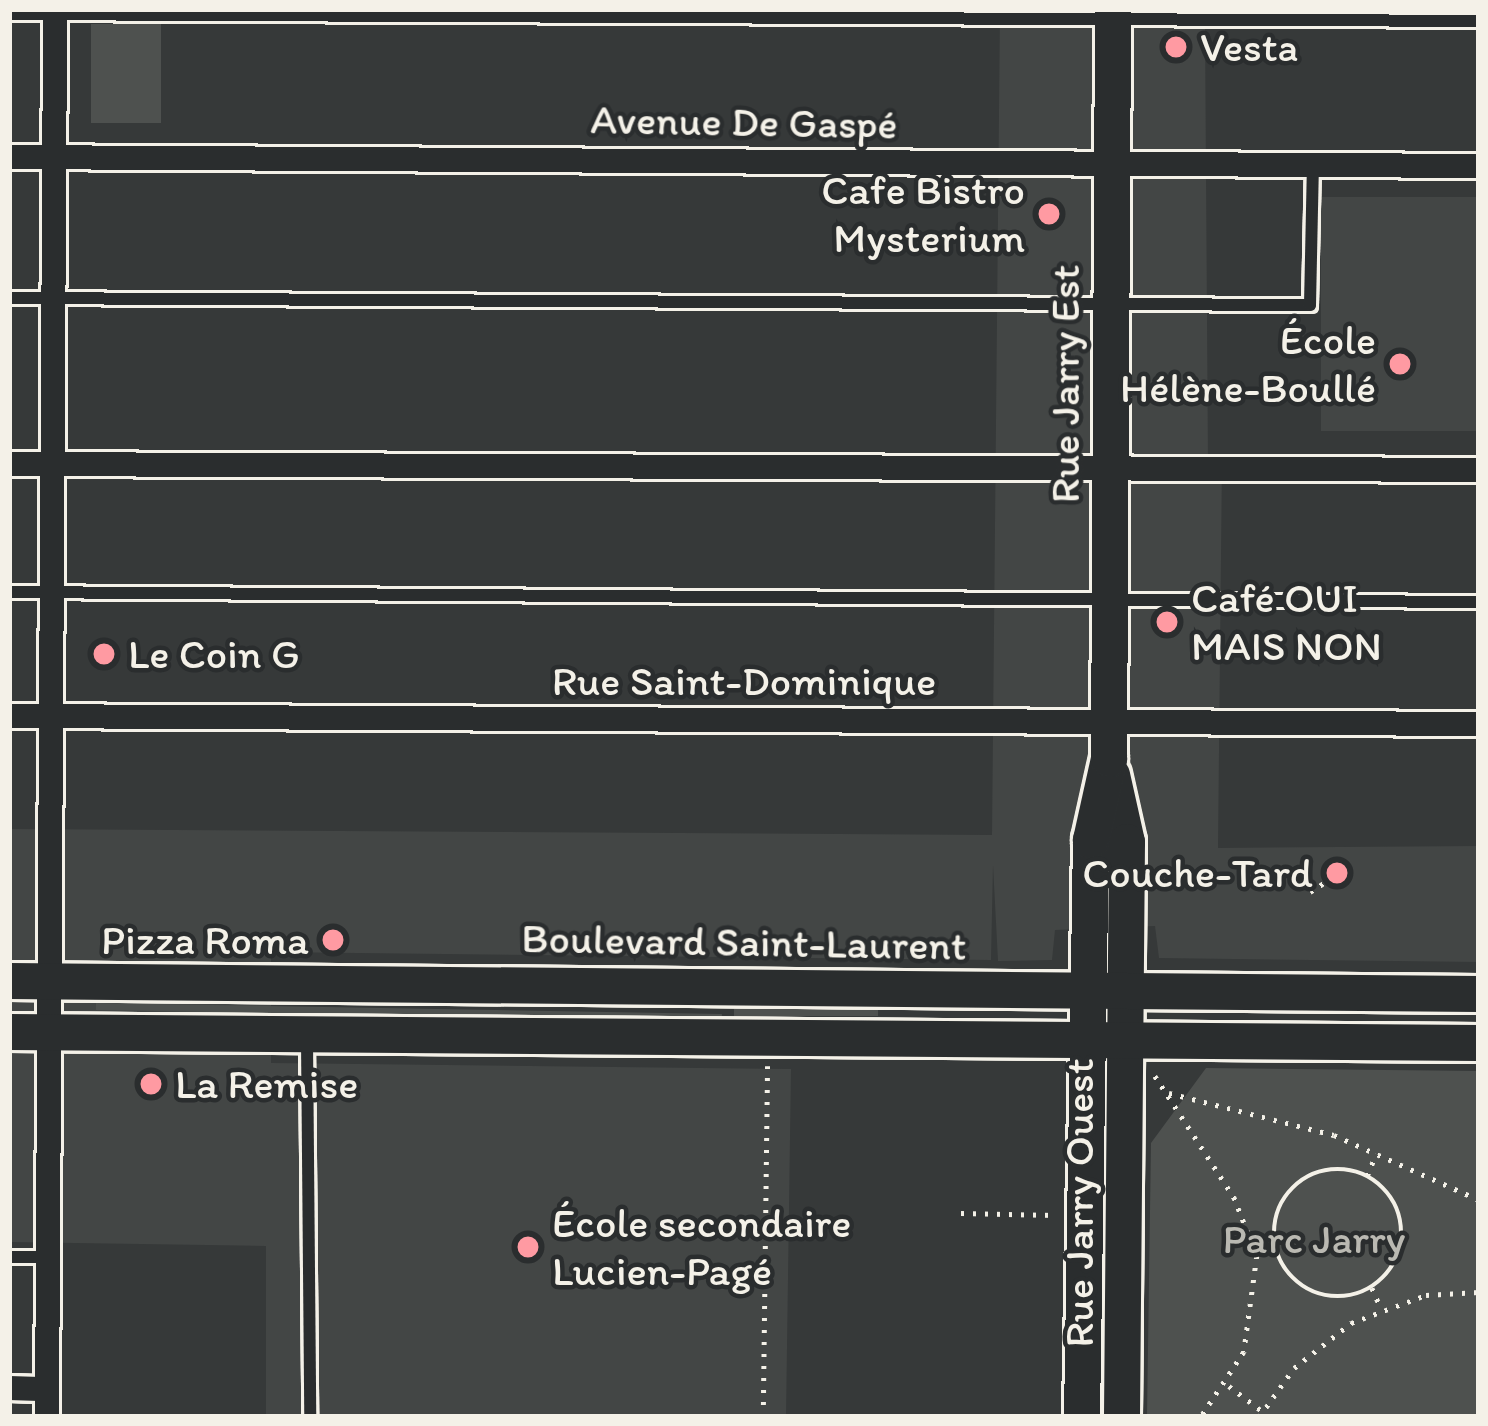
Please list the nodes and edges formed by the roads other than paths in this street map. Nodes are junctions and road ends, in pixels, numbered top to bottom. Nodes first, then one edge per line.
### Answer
1 (55, 12) edge
2 (9, 14) edge
3 (1113, 14) edge
4 (1479, 21) edge
5 (9, 157) edge
6 (55, 158) junction
7 (1112, 164) junction
8 (1313, 165) junction
9 (1479, 166) edge
10 (9, 298) edge
11 (55, 298) junction
12 (1110, 305) junction
13 (9, 464) edge
14 (54, 465) junction
15 (1110, 470) junction
16 (1479, 470) edge
17 (9, 592) edge
18 (54, 592) junction
19 (1110, 601) junction
20 (1479, 602) edge
21 (9, 716) edge
22 (53, 716) junction
23 (1109, 722) junction
24 (1479, 724) edge
25 (9, 981) edge
26 (51, 981) junction
27 (1108, 990) junction
28 (1479, 994) edge
29 (9, 1032) edge
30 (51, 1032) junction
31 (307, 1034) junction
32 (1086, 1040) junction
33 (1125, 1040) junction
34 (1479, 1042) edge
35 (9, 1257) edge
36 (48, 1257) junction
37 (9, 1388) edge
38 (47, 1389) junction
39 (47, 1417) edge
40 (310, 1417) edge
41 (1082, 1417) edge
42 (1122, 1417) edge

1 - 2 lane
1 - 3 lane
1 - 6 street
3 - 4 lane
3 - 7 main road, Rue Jarry Est
5 - 6 street, Avenue De Gaspé
6 - 7 street, Avenue De Gaspé
6 - 11 street
7 - 8 street, Avenue De Gaspé
7 - 12 main road, Rue Jarry Est
8 - 9 street, Avenue De Gaspé
8 - 12 lane
10 - 11 lane
11 - 12 lane
11 - 14 street
12 - 15 main road, Rue Jarry Est
13 - 14 street
14 - 15 street
14 - 18 street
15 - 16 street
15 - 19 main road, Rue Jarry Est
17 - 18 lane
18 - 19 lane
18 - 22 street
19 - 20 lane
19 - 23 main road, Rue Jarry Est
21 - 22 street, Rue Saint-Dominique
22 - 23 street, Rue Saint-Dominique
22 - 26 street
23 - 24 street, Rue Saint-Dominique
23 - 27 main road, Rue Jarry Est
25 - 26 main road, Boulevard Saint-Laurent
26 - 27 main road, Boulevard Saint-Laurent
26 - 30 street
27 - 28 main road, Boulevard Saint-Laurent
27 - 32 main road, Rue Jarry Ouest
27 - 33 main road, Rue Jarry Ouest
29 - 30 main road
30 - 31 main road
30 - 36 street
31 - 32 main road
31 - 40 lane
32 - 33 main road
32 - 41 main road, Rue Jarry Ouest
33 - 34 main road
33 - 42 main road, Rue Jarry Ouest
35 - 36 lane
36 - 38 street
37 - 38 street
38 - 39 street

